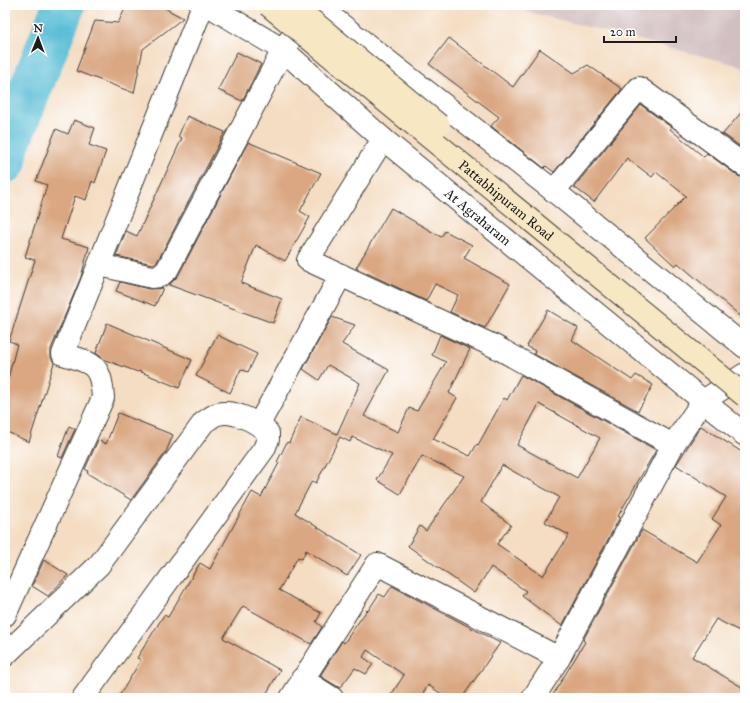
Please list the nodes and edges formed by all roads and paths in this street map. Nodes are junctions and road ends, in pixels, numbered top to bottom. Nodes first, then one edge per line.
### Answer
1 (203, 5) edge
2 (208, 5) edge
3 (268, 5) edge
4 (293, 5) edge
5 (315, 5) edge
6 (283, 50) junction
7 (384, 139) junction
8 (745, 166) edge
9 (554, 191) junction
10 (100, 265) junction
11 (341, 275) junction
12 (745, 347) edge
13 (745, 374) edge
14 (745, 378) edge
15 (745, 396) edge
16 (703, 401) junction
17 (259, 424) junction
18 (745, 435) edge
19 (673, 445) junction
20 (5, 615) edge
21 (5, 655) edge
22 (559, 658) junction
23 (302, 679) junction
24 (83, 698) edge
25 (291, 698) edge
26 (332, 698) edge
27 (533, 698) edge

1 - 10 street
2 - 6 street, At Agraharam
3 - 15 street, Pattabhipuram Road, bridge
4 - 14 street, Pattabhipuram Road, bridge
5 - 6 street
5 - 9 street
6 - 7 street, At Agraharam
6 - 10 street
7 - 11 street
7 - 16 street, At Agraharam
8 - 9 street
9 - 12 street
10 - 20 street
11 - 17 street
11 - 19 street
13 - 16 street
16 - 18 street, At Agraharam
16 - 19 street
17 - 21 street
17 - 24 street
19 - 22 street
22 - 23 street
22 - 27 street
23 - 25 street
23 - 26 street

